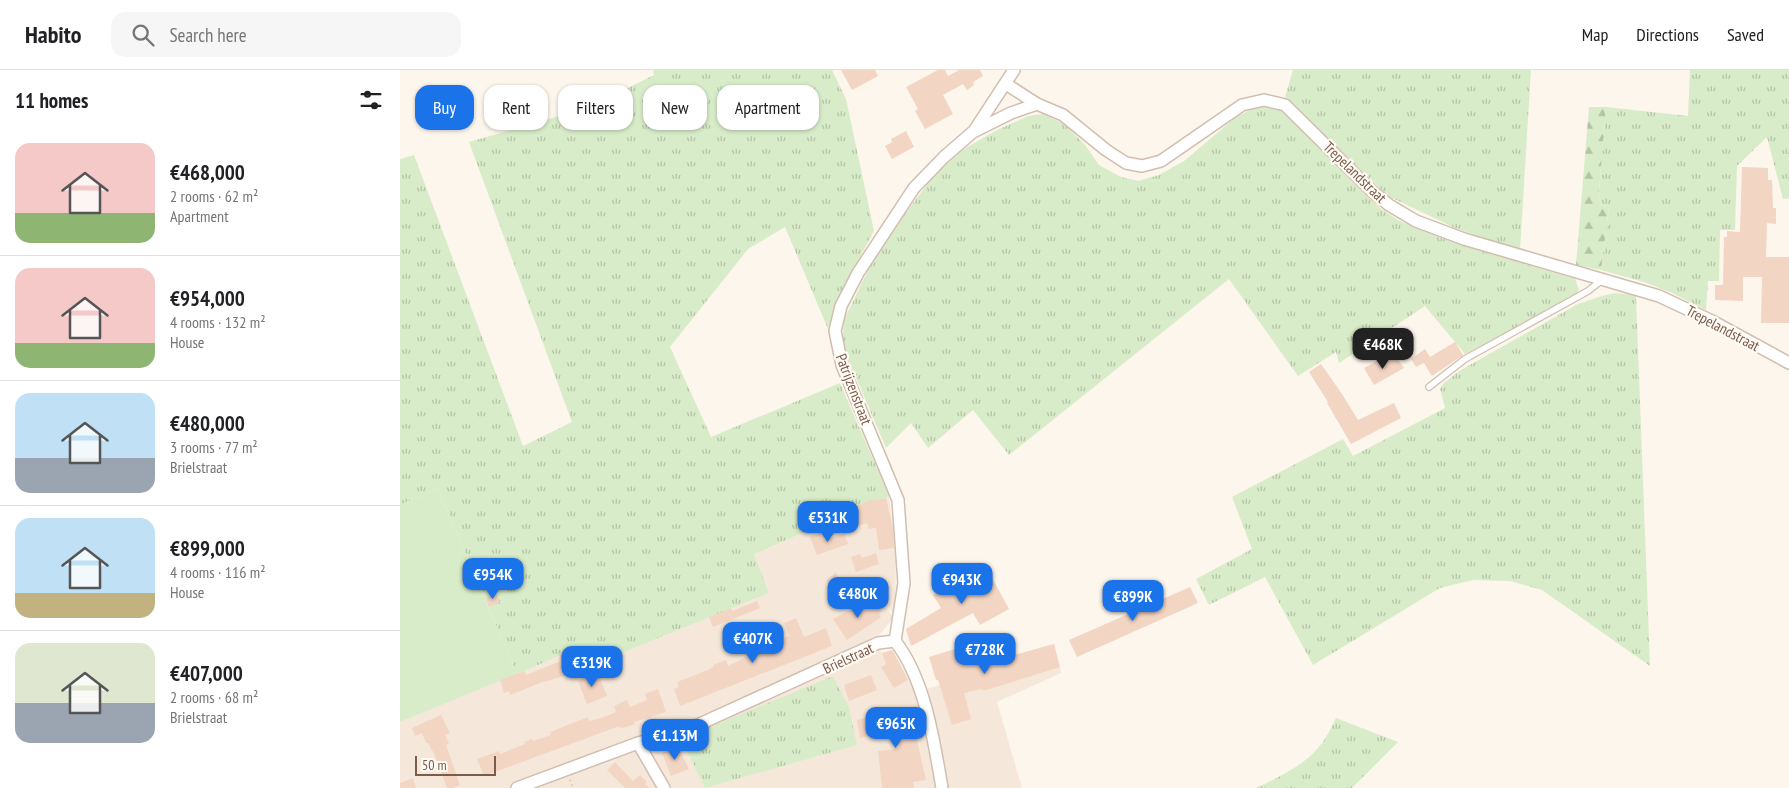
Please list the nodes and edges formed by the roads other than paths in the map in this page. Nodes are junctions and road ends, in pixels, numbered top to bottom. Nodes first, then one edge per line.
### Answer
1 (1014, 70) edge
2 (1006, 84) junction
3 (1038, 104) junction
4 (974, 131) junction
5 (1603, 278) junction
6 (1789, 363) edge
7 (1429, 387) dead end
8 (895, 641) junction
9 (638, 743) junction
10 (517, 788) edge
11 (664, 788) edge
12 (942, 788) edge

1 - 2 street, Patrijzenstraat
2 - 3 street, Trepelandstraat
2 - 4 street, Patrijzenstraat
3 - 4 street
3 - 5 street, Trepelandstraat
4 - 8 street, Patrijzenstraat
5 - 6 street, Trepelandstraat
5 - 7 lane
8 - 9 street, Brielstraat
8 - 12 street
9 - 10 street, Brielstraat
9 - 11 street

